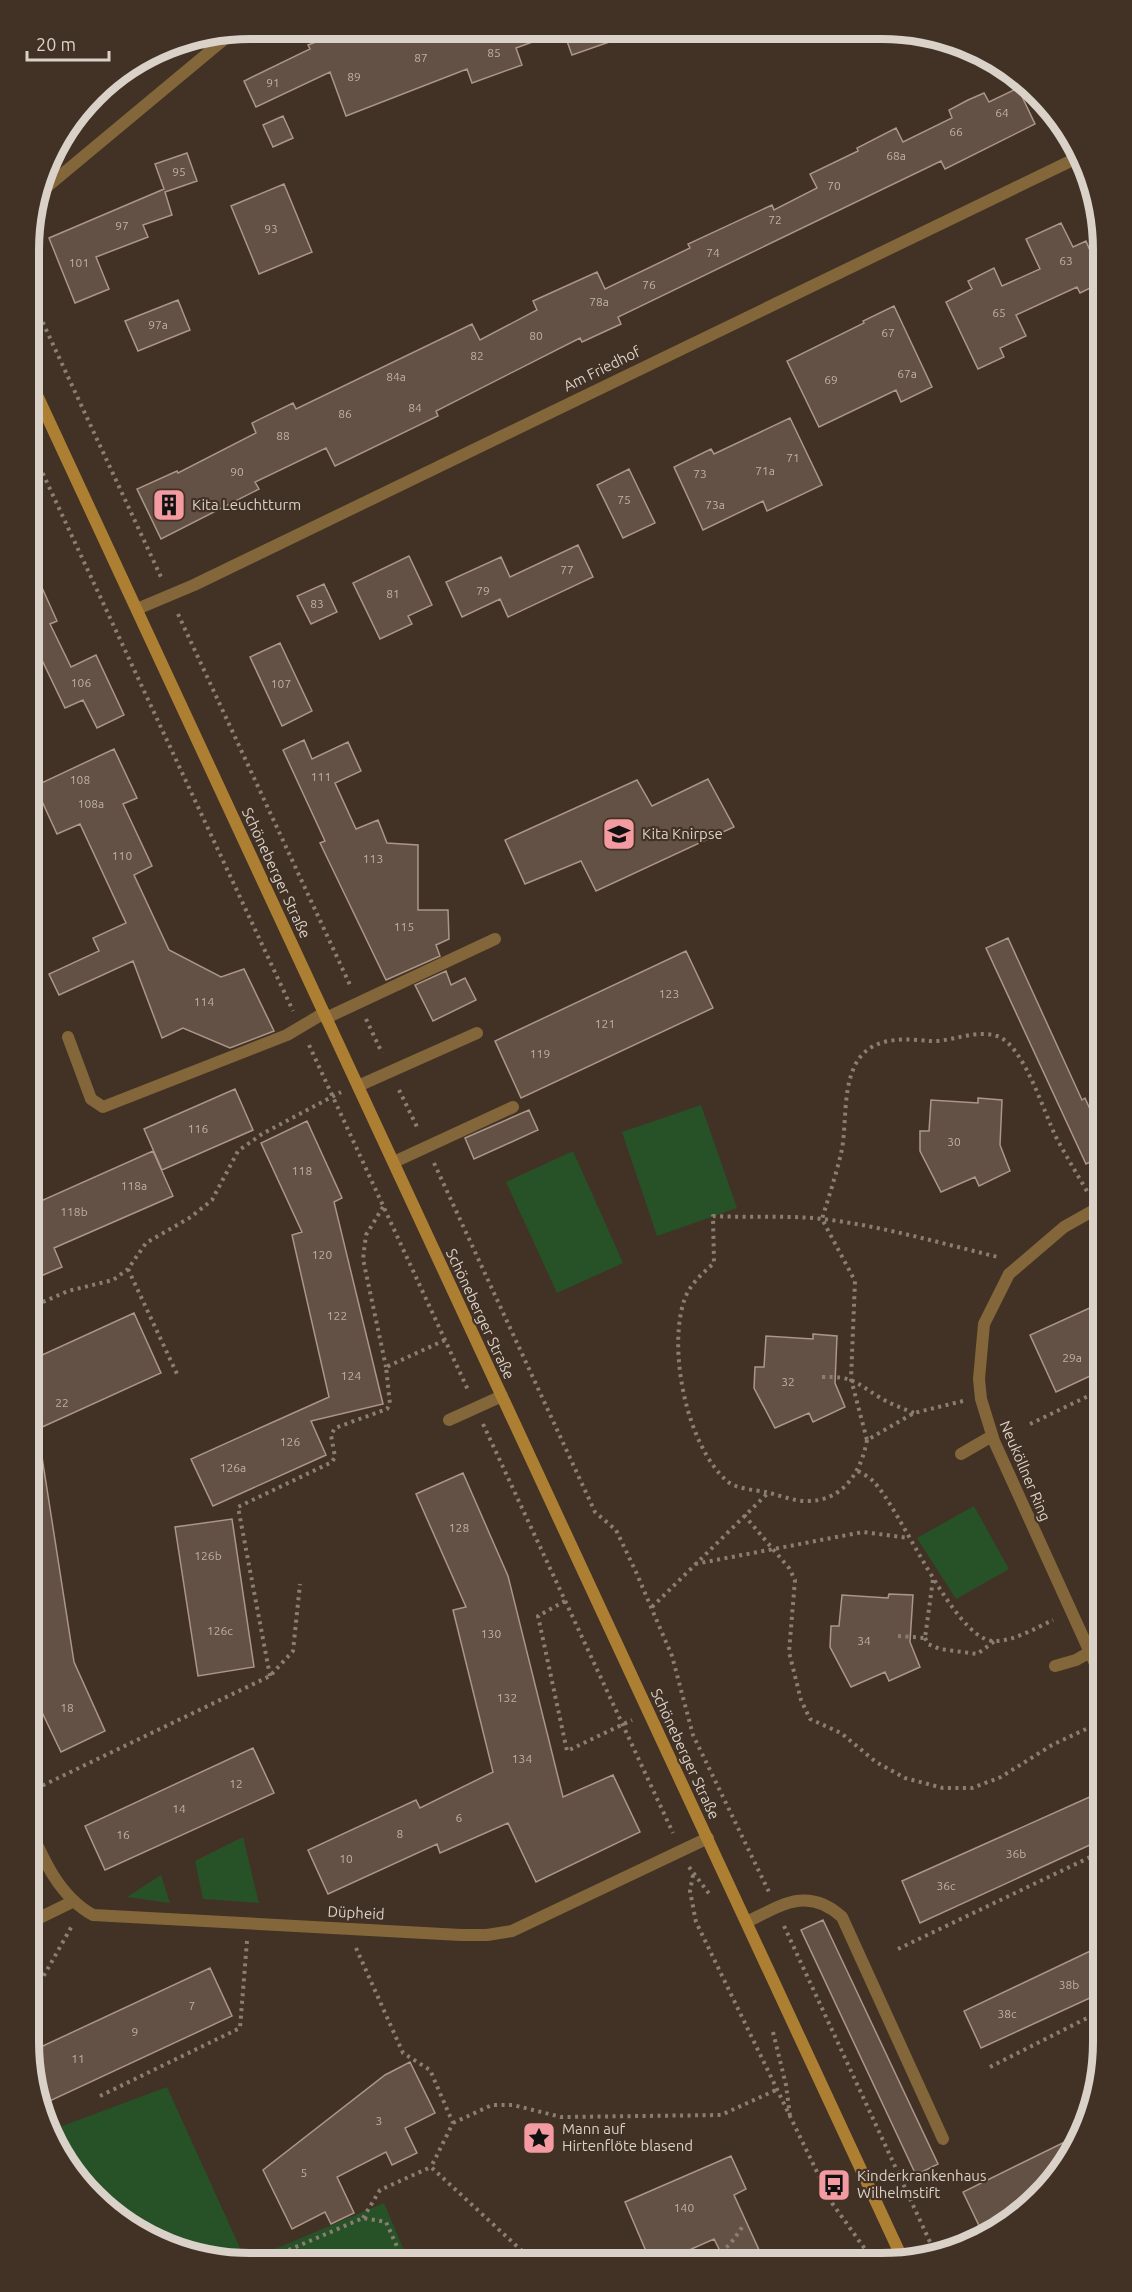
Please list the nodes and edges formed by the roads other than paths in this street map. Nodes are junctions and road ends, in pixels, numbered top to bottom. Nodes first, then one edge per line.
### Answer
1 (222, 41) edge
2 (1073, 160) edge
3 (49, 185) edge
4 (39, 399) edge
5 (137, 609) junction
6 (495, 939) dead end
7 (325, 1015) junction
8 (477, 1033) dead end
9 (68, 1037) dead end
10 (358, 1085) junction
11 (513, 1107) dead end
12 (394, 1162) junction
13 (1093, 1211) edge
14 (502, 1396) junction
15 (449, 1420) dead end
16 (992, 1436) junction
17 (961, 1454) dead end
18 (1090, 1652) junction
19 (1093, 1659) edge
20 (1055, 1666) dead end
21 (708, 1838) junction
22 (39, 1848) edge
23 (78, 1905) junction
24 (39, 1919) edge
25 (747, 1922) junction
26 (943, 2139) dead end
27 (900, 2252) edge

1 - 3 street
2 - 5 street, Am Friedhof
4 - 5 street, Schöneberger Straße
5 - 7 street, Schöneberger Straße
6 - 7 street
7 - 9 street
7 - 10 street, Schöneberger Straße
8 - 10 street
10 - 12 street, Schöneberger Straße
11 - 12 street
12 - 14 street, Schöneberger Straße
13 - 16 street, Neuköllner Ring
14 - 15 street
14 - 21 street, Schöneberger Straße
16 - 17 street
16 - 18 street, Neuköllner Ring
18 - 19 street, Neuköllner Ring
18 - 20 street
21 - 23 street, Düpheid
21 - 25 street, Schöneberger Straße
22 - 23 street
23 - 24 street
25 - 26 street
25 - 27 street, Schöneberger Straße

